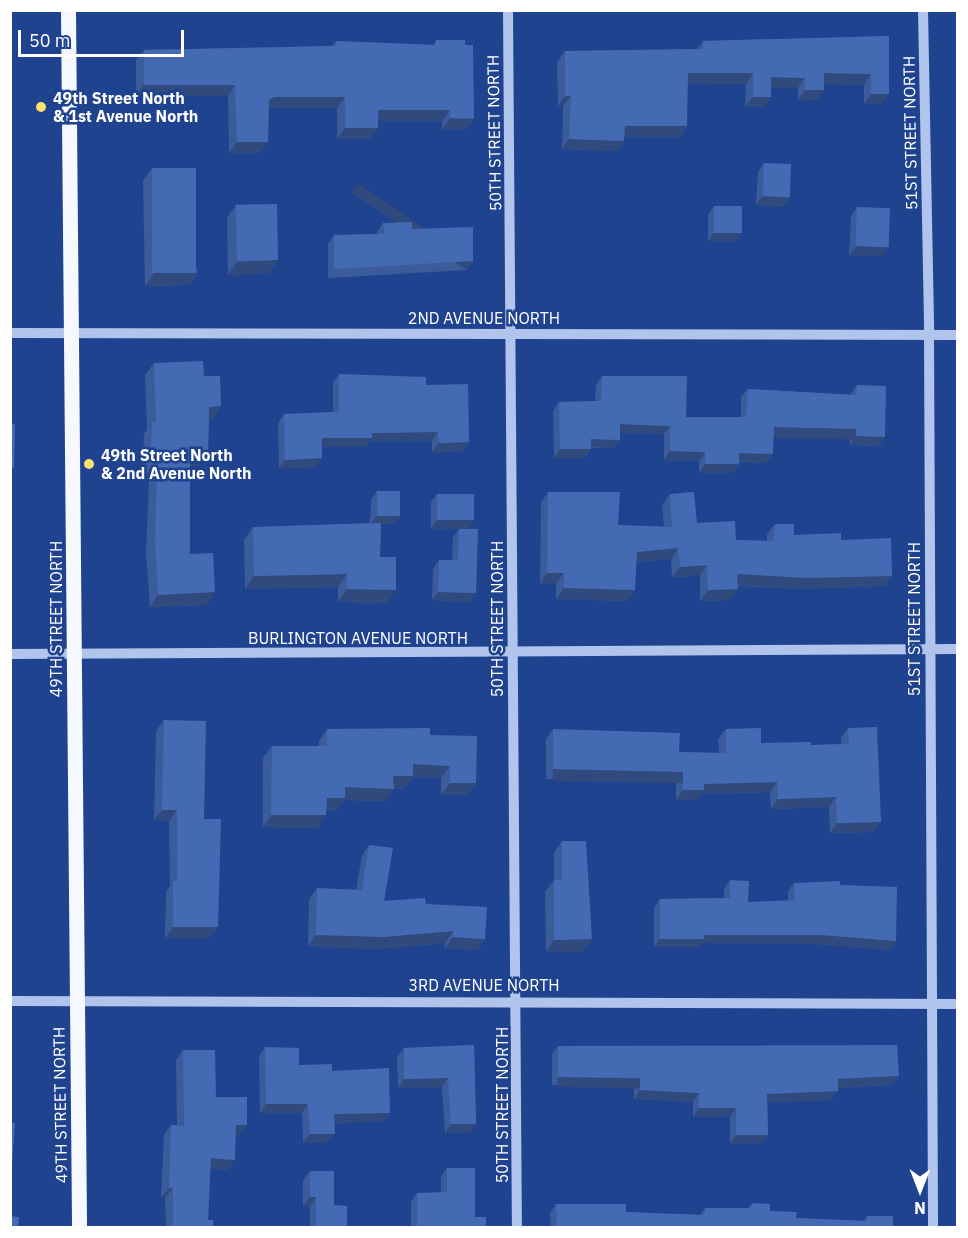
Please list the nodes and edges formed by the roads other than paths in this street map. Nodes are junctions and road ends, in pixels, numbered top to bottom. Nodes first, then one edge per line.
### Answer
1 (68, 10) edge
2 (508, 10) edge
3 (923, 10) edge
4 (10, 333) edge
5 (71, 333) junction
6 (512, 333) junction
7 (957, 335) edge
8 (929, 336) junction
9 (957, 649) edge
10 (930, 650) junction
11 (511, 652) junction
12 (10, 654) edge
13 (74, 654) junction
14 (517, 1000) junction
15 (10, 1001) edge
16 (77, 1001) junction
17 (929, 1004) junction
18 (957, 1004) edge
19 (79, 1227) edge
20 (517, 1227) edge
21 (933, 1227) edge

1 - 5 main road, 49TH STREET NORTH
2 - 6 street, 50TH STREET NORTH
3 - 8 street, 51ST STREET NORTH
4 - 5 street, 2ND AVENUE NORTH
5 - 6 street, 2ND AVENUE NORTH
5 - 13 main road, 49TH STREET NORTH
6 - 8 street, 2ND AVENUE NORTH
6 - 11 street, 50TH STREET NORTH
7 - 8 street, 2ND AVENUE NORTH
8 - 10 street, 51ST STREET NORTH
9 - 10 street, BURLINGTON AVENUE NORTH
10 - 11 street, BURLINGTON AVENUE NORTH
10 - 17 street, 51ST STREET NORTH
11 - 13 street, BURLINGTON AVENUE NORTH
11 - 14 street, 50TH STREET NORTH
12 - 13 street, BURLINGTON AVENUE NORTH
13 - 16 main road, 49TH STREET NORTH
14 - 16 street, 3RD AVENUE NORTH
14 - 17 street, 3RD AVENUE NORTH
14 - 20 street, 50TH STREET NORTH
15 - 16 street, 3RD AVENUE NORTH
16 - 19 main road, 49TH STREET NORTH
17 - 18 street, 3RD AVENUE NORTH
17 - 21 street, 51ST STREET NORTH

